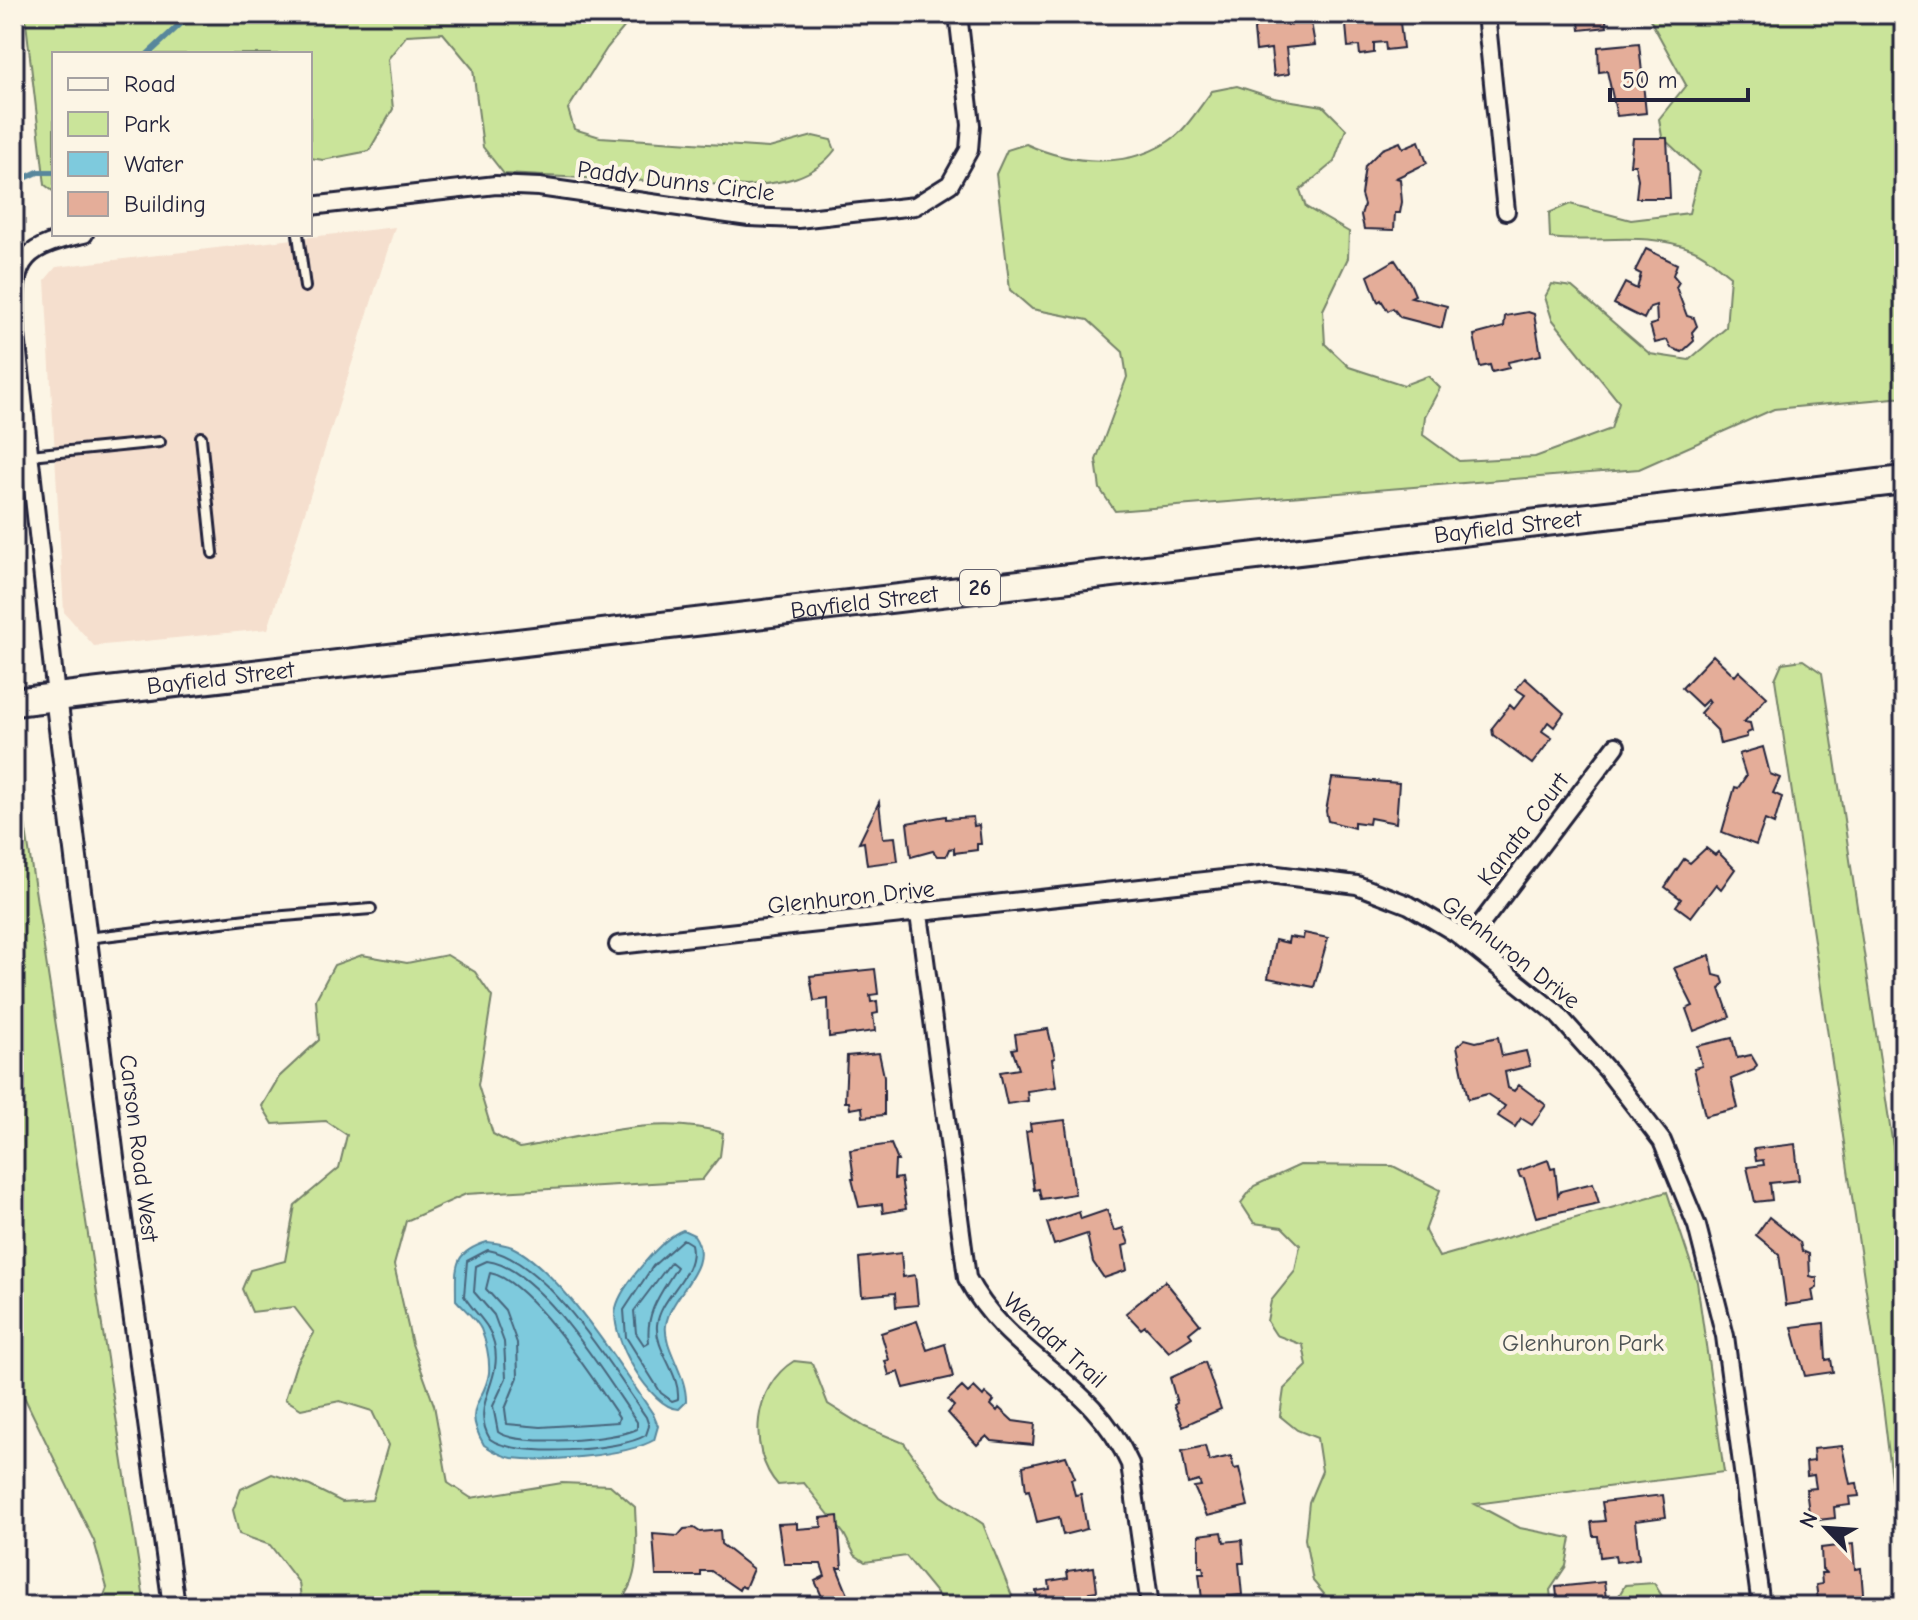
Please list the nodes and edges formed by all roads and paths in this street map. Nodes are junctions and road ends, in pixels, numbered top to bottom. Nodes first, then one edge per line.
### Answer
1 (958, 14) edge
2 (1486, 14) edge
3 (312, 206) edge
4 (1506, 211) dead end
5 (77, 236) edge
6 (298, 236) edge
7 (305, 287) dead end
8 (201, 437) dead end
9 (160, 442) dead end
10 (29, 455) junction
11 (1904, 480) edge
12 (213, 553) dead end
13 (56, 696) junction
14 (14, 702) edge
15 (1616, 746) dead end
16 (371, 909) dead end
17 (919, 914) junction
18 (87, 938) junction
19 (1468, 941) junction
20 (618, 945) dead end
21 (174, 1606) edge
22 (1150, 1606) edge
23 (1761, 1606) edge

1 - 3 street, Paddy Dunns Circle
2 - 4 street
5 - 10 street
6 - 7 lane
8 - 12 lane
9 - 10 lane
10 - 13 street
11 - 13 main road, Bayfield Street / 26
13 - 14 main road, Bayfield Street / 26
13 - 18 street, Carson Road West
15 - 19 street, Kanata Court
16 - 18 lane
17 - 19 street, Glenhuron Drive
17 - 20 street, Glenhuron Drive
17 - 22 street, Wendat Trail
18 - 21 street, Carson Road West
19 - 23 street, Glenhuron Drive

